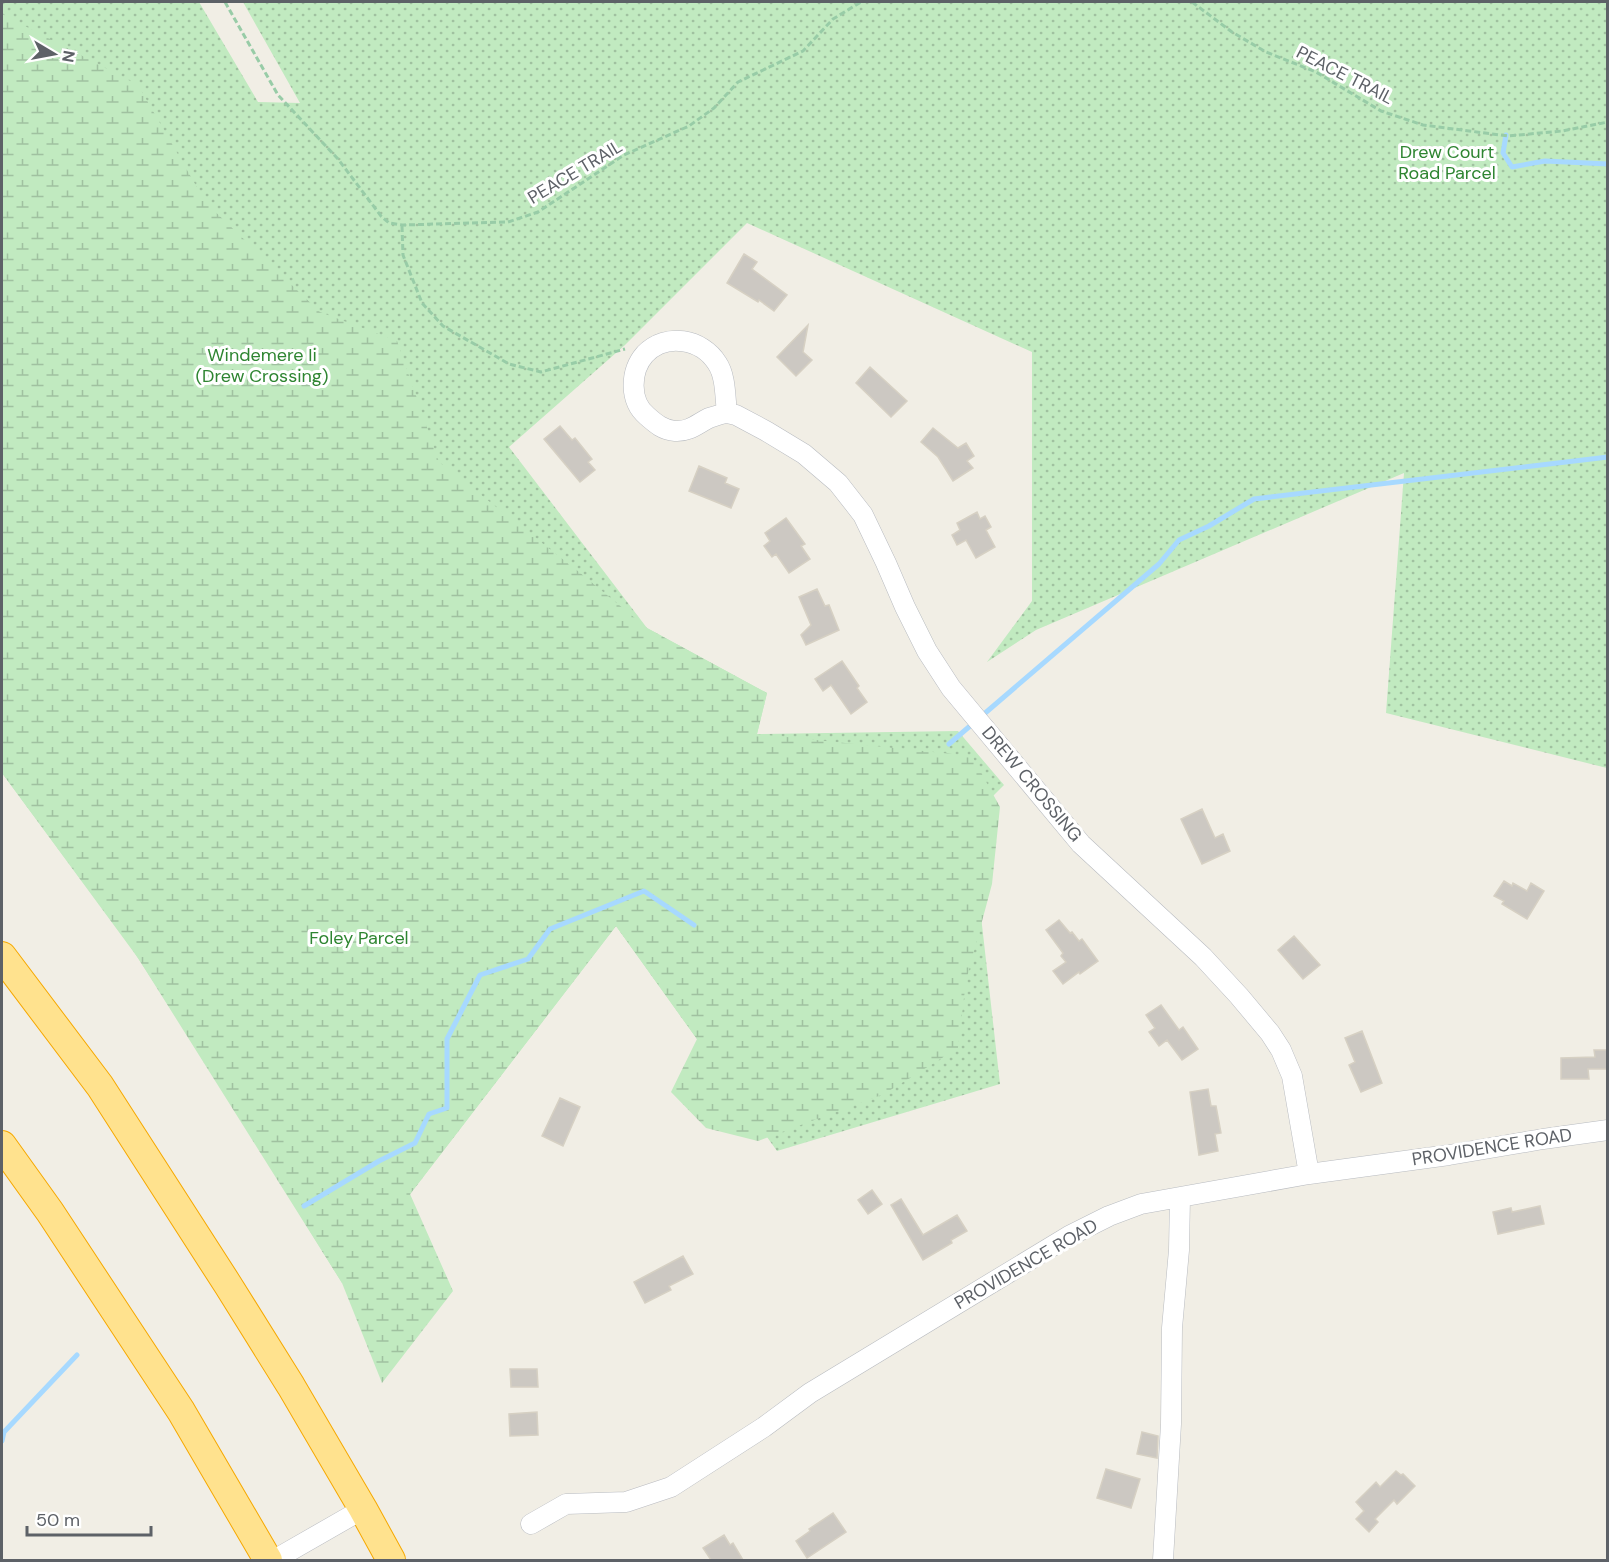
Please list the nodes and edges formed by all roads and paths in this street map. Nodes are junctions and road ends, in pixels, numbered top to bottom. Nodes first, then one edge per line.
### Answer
1 (225, 2) edge
2 (861, 2) edge
3 (1192, 2) edge
4 (1608, 122) edge
5 (402, 225) junction
6 (625, 349) dead end
7 (727, 413) junction
8 (2, 956) edge
9 (1608, 1130) edge
10 (2, 1145) edge
11 (1309, 1174) junction
12 (1180, 1197) junction
13 (363, 1509) junction
14 (531, 1524) dead end
15 (1159, 1558) edge
16 (268, 1560) edge
17 (274, 1560) edge
18 (390, 1560) edge

1 - 5 path
2 - 5 path, PEACE TRAIL
3 - 4 path, PEACE TRAIL
5 - 6 path
7 - 7 street
7 - 11 street, DREW CROSSING
8 - 13 highway
9 - 11 street, PROVIDENCE ROAD
10 - 16 highway
11 - 12 street, PROVIDENCE ROAD
12 - 14 street, PROVIDENCE ROAD
12 - 15 street
13 - 17 street
13 - 18 highway

